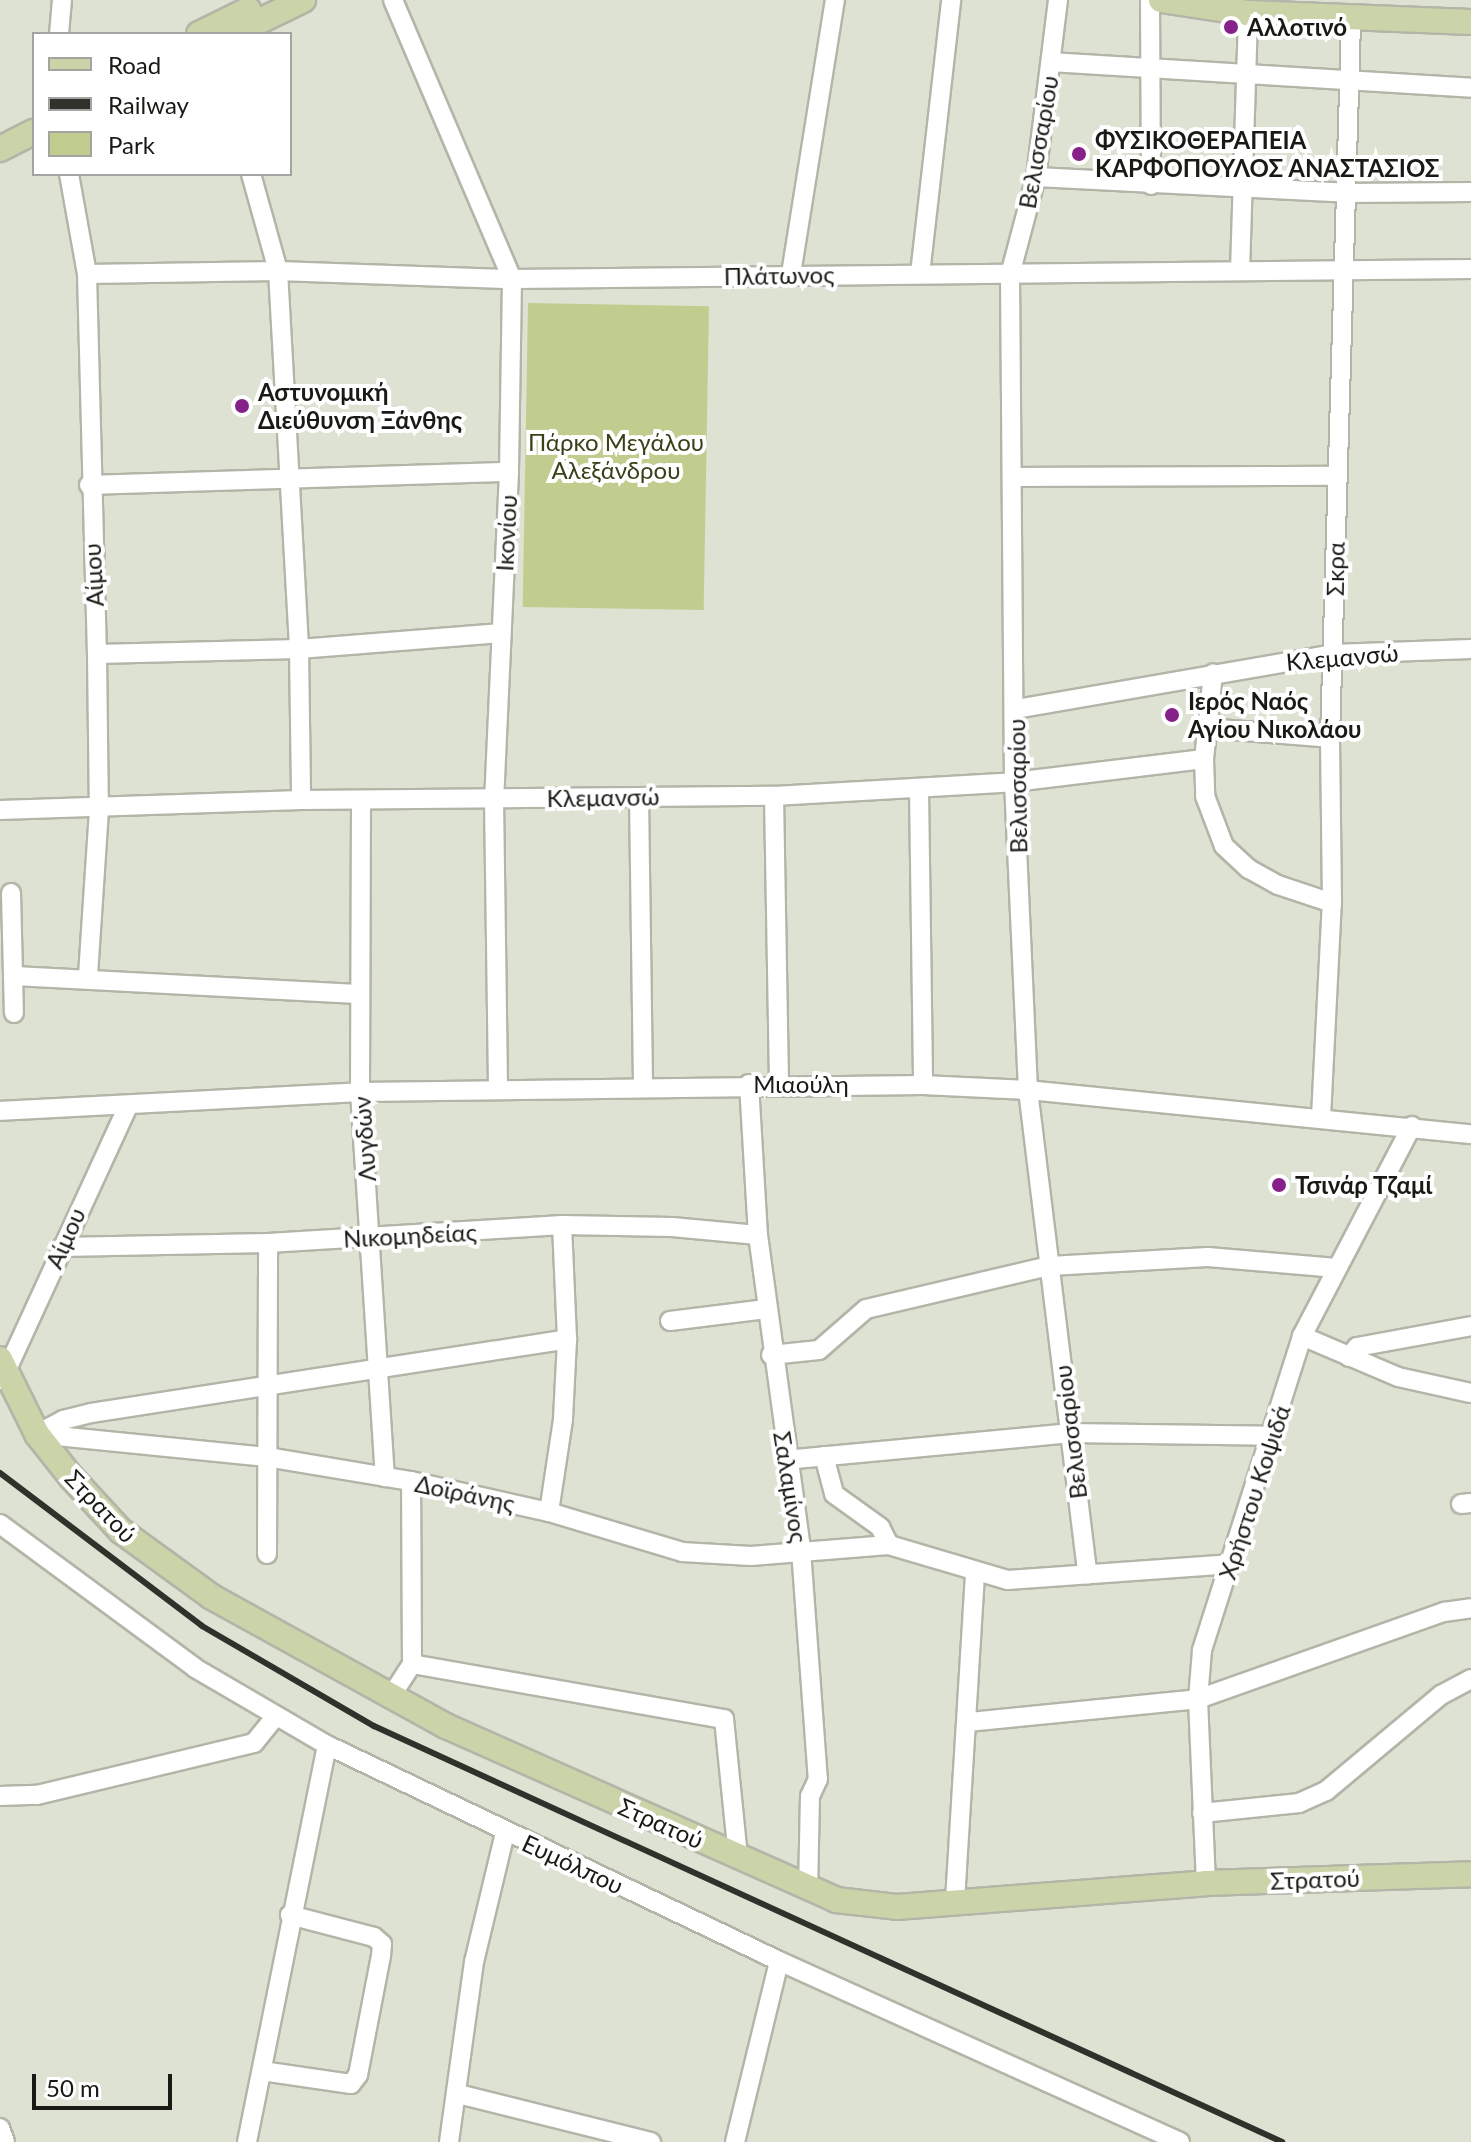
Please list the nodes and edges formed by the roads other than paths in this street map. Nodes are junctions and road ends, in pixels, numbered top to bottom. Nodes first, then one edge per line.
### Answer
1 (62, 0) edge
2 (268, 0) edge
3 (303, 0) edge
4 (393, 0) edge
5 (835, 0) edge
6 (951, 0) edge
7 (1058, 0) edge
8 (1150, 0) edge
9 (1172, 1) edge
10 (1248, 13) junction
11 (1351, 20) junction
12 (1471, 22) edge
13 (59, 32) edge
14 (214, 32) edge
15 (1051, 62) junction
16 (1149, 66) junction
17 (1245, 70) junction
18 (1349, 79) junction
19 (1471, 88) edge
20 (32, 116) edge
21 (0, 132) edge
22 (32, 133) edge
23 (0, 149) edge
24 (69, 176) edge
25 (252, 176) edge
26 (1036, 177) junction
27 (1151, 185) junction
28 (1243, 189) junction
29 (1471, 192) edge
30 (1347, 193) junction
31 (1471, 269) edge
32 (278, 271) junction
33 (1240, 271) junction
34 (1346, 272) junction
35 (87, 274) junction
36 (791, 274) junction
37 (920, 274) junction
38 (1010, 275) junction
39 (512, 279) junction
40 (509, 472) junction
41 (1338, 476) junction
42 (289, 477) junction
43 (1013, 477) junction
44 (89, 485) junction
45 (501, 633) junction
46 (299, 649) junction
47 (1471, 649) edge
48 (97, 654) junction
49 (1333, 654) junction
50 (1213, 673) junction
51 (1016, 709) junction
52 (1207, 728) junction
53 (1330, 738) junction
54 (1204, 759) junction
55 (1014, 782) junction
56 (919, 790) junction
57 (774, 796) junction
58 (639, 797) junction
59 (494, 799) junction
60 (301, 800) junction
61 (361, 802) junction
62 (0, 810) edge
63 (99, 810) junction
64 (11, 893) dead end
65 (1332, 903) junction
66 (14, 976) junction
67 (88, 977) junction
68 (359, 994) junction
69 (14, 1013) dead end
70 (779, 1083) junction
71 (749, 1084) junction
72 (923, 1085) junction
73 (643, 1086) junction
74 (498, 1089) junction
75 (1028, 1090) junction
76 (360, 1092) junction
77 (128, 1106) junction
78 (0, 1111) edge
79 (1321, 1117) junction
80 (1412, 1126) junction
81 (1471, 1134) edge
82 (562, 1225) junction
83 (758, 1235) junction
84 (371, 1238) junction
85 (268, 1243) junction
86 (62, 1247) junction
87 (1050, 1266) junction
88 (1337, 1268) junction
89 (766, 1309) junction
90 (670, 1321) dead end
91 (1471, 1326) edge
92 (1302, 1336) junction
93 (567, 1339) junction
94 (771, 1355) junction
95 (1349, 1357) junction
96 (378, 1365) junction
97 (2, 1372) edge
98 (268, 1386) junction
99 (1471, 1393) edge
100 (1069, 1433) junction
101 (37, 1434) junction
102 (1273, 1436) junction
103 (824, 1456) junction
104 (267, 1457) junction
105 (785, 1460) junction
106 (385, 1477) junction
107 (411, 1481) junction
108 (549, 1512) junction
109 (0, 1524) edge
110 (889, 1545) junction
111 (801, 1550) junction
112 (267, 1554) dead end
113 (1232, 1564) junction
114 (975, 1572) junction
115 (1087, 1574) junction
116 (1471, 1608) edge
117 (412, 1664) junction
118 (1471, 1679) edge
119 (390, 1698) junction
120 (1198, 1699) junction
121 (275, 1717) junction
122 (969, 1722) junction
123 (327, 1745) junction
124 (0, 1796) edge
125 (1202, 1813) junction
126 (505, 1833) junction
127 (738, 1857) junction
128 (1471, 1874) edge
129 (1206, 1883) junction
130 (808, 1889) junction
131 (955, 1901) junction
132 (290, 1915) junction
133 (779, 1961) junction
134 (262, 2071) junction
135 (458, 2094) junction
136 (0, 2128) edge
137 (5, 2142) edge
138 (247, 2142) edge
139 (449, 2142) edge
140 (651, 2142) edge
141 (735, 2142) edge
142 (1180, 2142) edge

1 - 13 street
2 - 14 main road
3 - 14 main road
4 - 39 street, Ικονίου
5 - 36 street
6 - 37 street
7 - 15 street, Βελισσαρίου
8 - 16 street
9 - 10 main road
10 - 11 main road
10 - 17 street
11 - 12 main road
11 - 18 street, Σκρα
15 - 16 street
15 - 26 street, Βελισσαρίου
16 - 17 street
16 - 27 street
17 - 18 street
17 - 28 street
18 - 19 street
18 - 30 street, Σκρα
20 - 21 main road
22 - 23 main road
24 - 35 street, Αίμου
25 - 32 street
26 - 27 street
26 - 38 street, Βελισσαρίου
27 - 28 street
28 - 30 street
28 - 33 street
29 - 30 street
30 - 34 street, Σκρα
31 - 34 street, Πλάτωνος
32 - 35 street, Πλάτωνος
32 - 39 street, Πλάτωνος
32 - 42 street
33 - 34 street, Πλάτωνος
33 - 38 street, Πλάτωνος
34 - 41 street, Σκρα
35 - 44 street, Αίμου
36 - 37 street, Πλάτωνος
36 - 39 street, Πλάτωνος
37 - 38 street, Πλάτωνος
38 - 43 street, Βελισσαρίου
39 - 40 street, Ικονίου
40 - 42 street
40 - 45 street, Ικονίου
41 - 43 street
41 - 49 street, Σκρα
42 - 44 street
42 - 46 street
43 - 51 street, Βελισσαρίου
44 - 48 street, Αίμου
45 - 46 street
45 - 59 street, Ικονίου
46 - 48 street
46 - 60 street
47 - 49 street, Κλεμανσώ
48 - 63 street, Αίμου
49 - 50 street, Κλεμανσώ
49 - 53 street, Σκρα
50 - 51 street, Κλεμανσώ
50 - 52 street
51 - 55 street, Βελισσαρίου
52 - 53 street
52 - 54 street
53 - 65 street, Σκρα
54 - 55 street, Κλεμανσώ
54 - 65 street
55 - 56 street, Κλεμανσώ
55 - 75 street, Βελισσαρίου
56 - 57 street, Κλεμανσώ
56 - 72 street
57 - 58 street, Κλεμανσώ
57 - 70 street
58 - 59 street, Κλεμανσώ
58 - 73 street
59 - 61 street, Κλεμανσώ
59 - 74 street, Ικονίου
60 - 61 street, Κλεμανσώ
60 - 63 street, Κλεμανσώ
61 - 68 street, Λυγδών
62 - 63 street, Κλεμανσώ
63 - 67 street, Αίμου
64 - 66 street
65 - 79 street, Σκρα
66 - 67 street
66 - 69 street
67 - 68 street
68 - 76 street, Λυγδών
70 - 71 street, Μιαούλη
70 - 72 street, Μιαούλη
71 - 73 street, Μιαούλη
71 - 83 street, Σαλαμίνος
72 - 75 street, Μιαούλη
73 - 74 street, Μιαούλη
74 - 76 street, Μιαούλη
75 - 79 street, Μιαούλη
75 - 87 street, Βελισσαρίου
76 - 77 street, Μιαούλη
76 - 84 street, Λυγδών
77 - 78 street, Μιαούλη
77 - 86 street, Αίμου
79 - 80 street, Μιαούλη
80 - 81 street, Μιαούλη
80 - 88 street, Χρήστου Κοψιδά
82 - 83 street, Νικομηδείας
82 - 84 street, Νικομηδείας
82 - 93 street
83 - 89 street, Σαλαμίνος
84 - 85 street, Νικομηδείας
84 - 96 street, Λυγδών
85 - 86 street, Νικομηδείας
85 - 98 street
86 - 97 street, Αίμου
87 - 88 street
87 - 94 street
87 - 100 street, Βελισσαρίου
88 - 92 street, Χρήστου Κοψιδά
89 - 90 street
89 - 94 street, Σαλαμίνος
91 - 95 street
92 - 95 street
92 - 102 street, Χρήστου Κοψιδά
93 - 96 street
93 - 108 street
94 - 105 street, Σαλαμίνος
95 - 99 street
96 - 98 street
96 - 106 street, Λυγδών
97 - 101 main road, Στρατού
98 - 101 street
98 - 104 street
100 - 102 street
100 - 103 street
100 - 115 street, Βελισσαρίου
101 - 104 street, Δοϊράνης
101 - 119 main road, Στρατού
102 - 113 street, Χρήστου Κοψιδά
103 - 105 street
103 - 110 street
104 - 106 street, Δοϊράνης
104 - 112 street
105 - 111 street, Σαλαμίνος
106 - 107 street, Δοϊράνης
107 - 108 street, Δοϊράνης
107 - 117 street
108 - 111 street, Δοϊράνης
109 - 121 street, Ευμόλπου
110 - 111 street, Δοϊράνης
110 - 114 street, Δοϊράνης
111 - 130 street, Σαλαμίνος
113 - 115 street, Δοϊράνης
113 - 120 street, Χρήστου Κοψιδά
114 - 115 street, Δοϊράνης
114 - 122 street
116 - 120 street
117 - 119 street
117 - 127 street
118 - 125 street
119 - 127 main road, Στρατού
120 - 122 street
120 - 125 street, Χρήστου Κοψιδά
121 - 123 street, Ευμόλπου
121 - 124 street
122 - 131 street
123 - 126 street, Ευμόλπου
123 - 132 street
125 - 129 street, Χρήστου Κοψιδά
126 - 133 street, Ευμόλπου
126 - 135 street
127 - 130 main road, Στρατού
128 - 129 main road, Στρατού
129 - 131 main road, Στρατού
130 - 131 main road, Στρατού
132 - 134 street
132 - 134 street
133 - 141 street
133 - 142 street, Ευμόλπου
134 - 138 street
135 - 139 street
135 - 140 street
136 - 137 street

